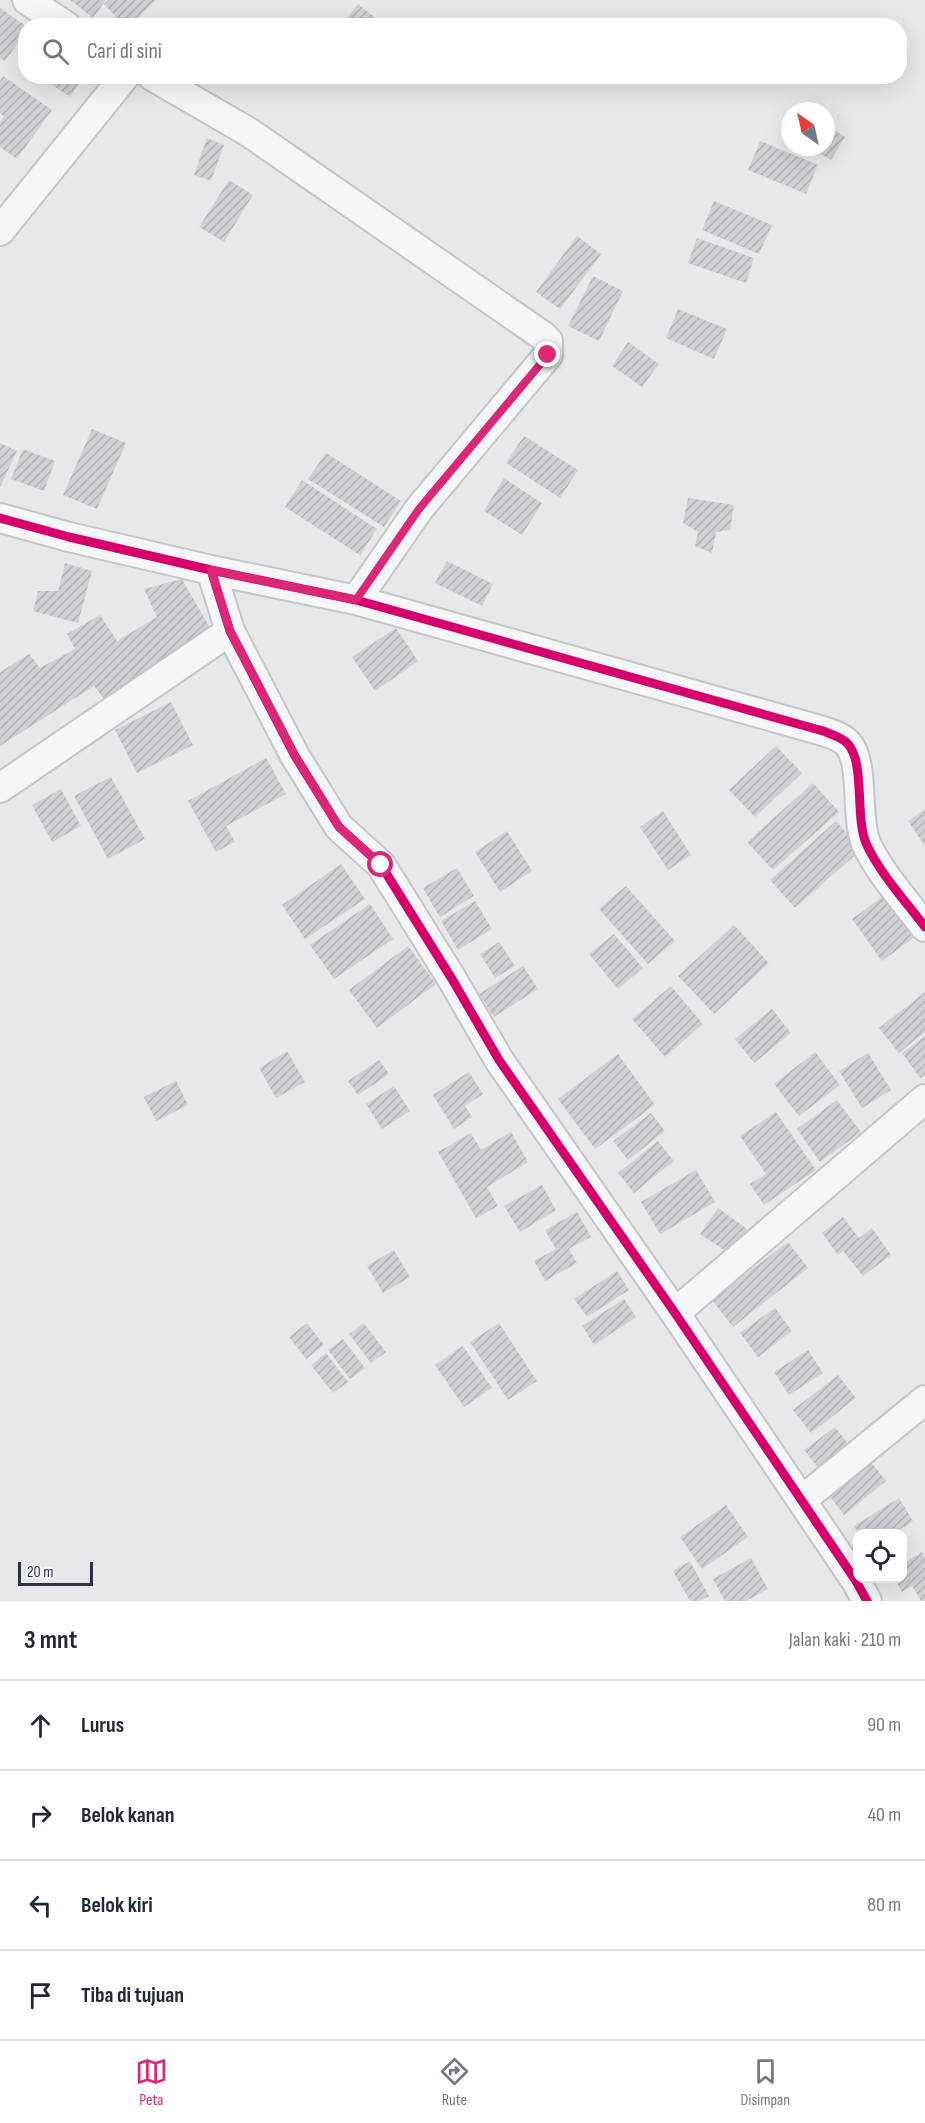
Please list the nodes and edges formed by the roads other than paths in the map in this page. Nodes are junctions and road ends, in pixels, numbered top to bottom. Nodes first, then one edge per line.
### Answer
1 (27, 0) edge
2 (54, 18) edge
3 (119, 84) edge
4 (166, 84) edge
5 (0, 231) edge
6 (0, 518) edge
7 (211, 570) junction
8 (356, 600) junction
9 (230, 631) junction
10 (0, 788) edge
11 (925, 927) edge
12 (925, 1099) edge
13 (675, 1313) junction
14 (925, 1400) edge
15 (802, 1500) junction
16 (867, 1601) edge

1 - 2 street
3 - 5 street
4 - 8 street
6 - 7 street
7 - 8 street
7 - 9 street
8 - 11 street
9 - 10 street
9 - 13 street
12 - 13 street
13 - 15 street
14 - 15 street
15 - 16 street

